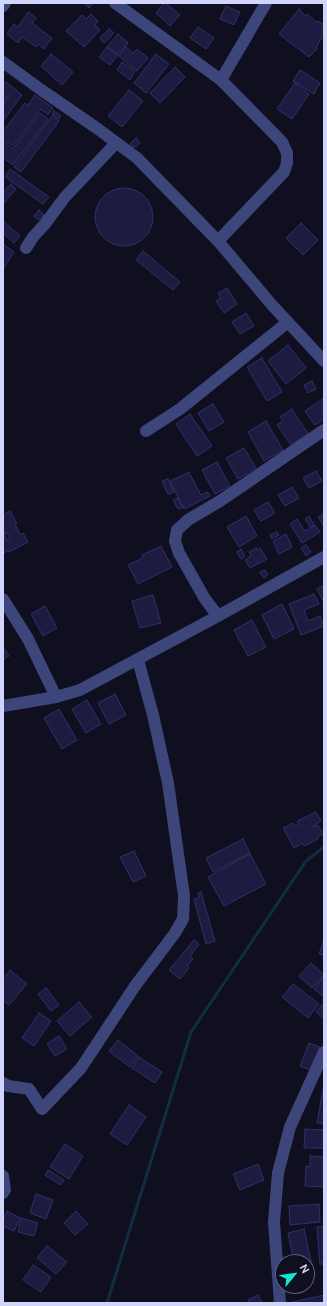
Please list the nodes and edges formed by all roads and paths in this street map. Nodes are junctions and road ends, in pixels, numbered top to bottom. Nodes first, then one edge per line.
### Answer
1 (5, 3) edge
2 (115, 3) edge
3 (266, 3) edge
4 (3, 6) edge
5 (131, 8) edge
6 (3, 62) edge
7 (221, 80) junction
8 (116, 143) junction
9 (218, 241) junction
10 (26, 248) dead end
11 (288, 322) junction
12 (324, 361) edge
13 (324, 430) edge
14 (146, 431) dead end
15 (324, 557) edge
16 (3, 599) edge
17 (218, 616) junction
18 (138, 660) junction
19 (56, 697) junction
20 (3, 706) edge
21 (324, 1052) edge
22 (3, 1083) edge
23 (3, 1176) edge
24 (3, 1193) edge
25 (280, 1303) edge

1 - 4 street
2 - 5 street
3 - 7 street
5 - 7 street
6 - 8 street
7 - 9 street
8 - 9 street
8 - 10 street
9 - 11 street
11 - 12 street
11 - 14 street
13 - 17 street
15 - 17 street
16 - 19 street
17 - 18 street
18 - 19 street
18 - 22 street
19 - 20 street
21 - 25 street
23 - 24 street

